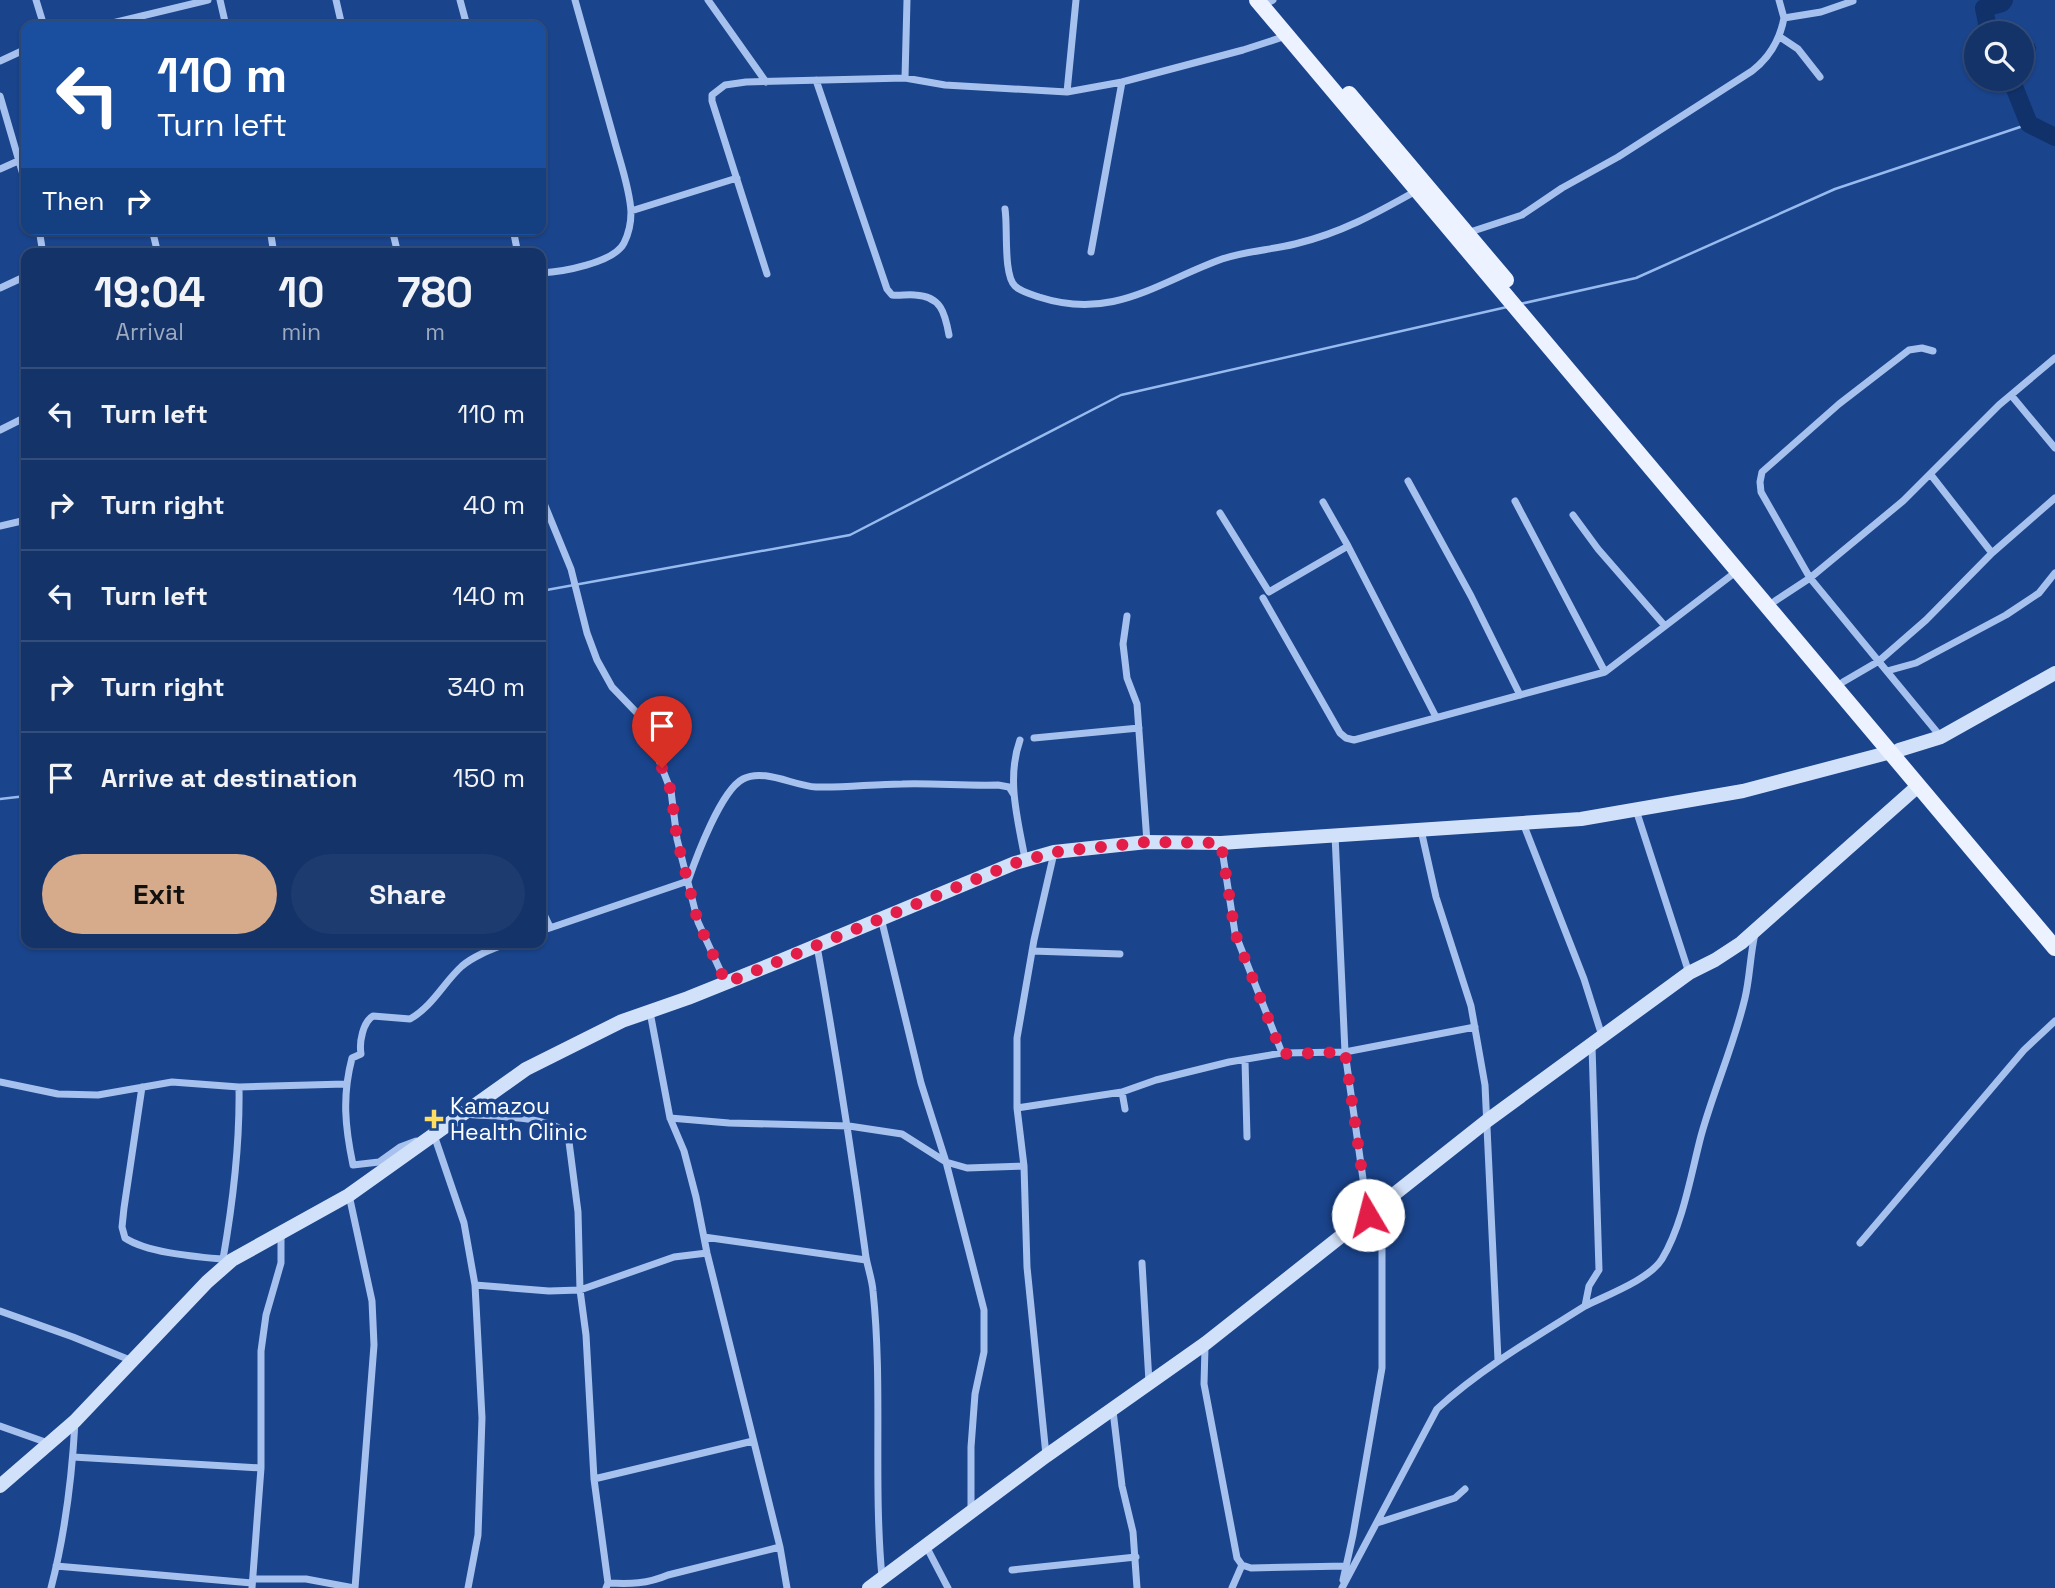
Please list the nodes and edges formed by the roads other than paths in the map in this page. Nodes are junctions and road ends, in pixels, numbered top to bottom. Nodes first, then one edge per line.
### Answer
1 (36, 0) edge
2 (208, 0) edge
3 (220, 0) edge
4 (336, 0) edge
5 (460, 0) edge
6 (575, 0) edge
7 (708, 0) edge
8 (907, 0) edge
9 (1076, 0) edge
10 (1268, 0) edge
11 (1779, 0) edge
12 (1853, 1) edge
13 (1784, 18) junction
14 (42, 21) edge
15 (127, 21) edge
16 (225, 21) edge
17 (341, 21) edge
18 (466, 21) edge
19 (1287, 36) junction
20 (1780, 37) junction
21 (21, 51) edge
22 (0, 61) edge
23 (1820, 77) dead end
24 (905, 78) junction
25 (816, 80) junction
26 (766, 82) junction
27 (1122, 82) junction
28 (1067, 92) junction
29 (0, 96) edge
30 (18, 161) junction
31 (0, 169) edge
32 (21, 170) edge
33 (737, 178) junction
34 (1416, 191) junction
35 (1005, 209) dead end
36 (631, 211) junction
37 (1467, 233) junction
38 (1091, 251) dead end
39 (546, 273) edge
40 (767, 274) dead end
41 (21, 278) edge
42 (0, 288) edge
43 (949, 335) dead end
44 (1933, 351) dead end
45 (2055, 358) edge
46 (2011, 395) junction
47 (21, 420) edge
48 (0, 430) edge
49 (2055, 448) edge
50 (1931, 475) junction
51 (1408, 481) dead end
52 (2055, 499) edge
53 (1515, 501) dead end
54 (1323, 502) dead end
55 (546, 508) edge
56 (1220, 513) dead end
57 (1573, 515) dead end
58 (21, 521) edge
59 (0, 526) edge
60 (1348, 546) junction
61 (1992, 553) junction
62 (1738, 571) junction
63 (2055, 573) edge
64 (1810, 578) junction
65 (1263, 597) dead end
66 (1775, 601) junction
67 (1127, 616) dead end
68 (1665, 626) junction
69 (1879, 661) junction
70 (1887, 671) junction
71 (1605, 672) junction
72 (2055, 673) edge
73 (1843, 682) junction
74 (1520, 695) junction
75 (1436, 717) junction
76 (1139, 728) junction
77 (1941, 737) junction
78 (1034, 738) dead end
79 (1020, 740) dead end
80 (1895, 751) junction
81 (1918, 786) junction
82 (1014, 794) junction
83 (1636, 810) junction
84 (1522, 823) junction
85 (1421, 830) junction
86 (1335, 835) junction
87 (1147, 842) junction
88 (1221, 843) junction
89 (1055, 852) junction
90 (1025, 860) junction
91 (688, 881) junction
92 (2033, 915) junction
93 (881, 918) junction
94 (546, 919) edge
95 (1757, 926) junction
96 (550, 927) junction
97 (546, 928) edge
98 (2055, 933) edge
99 (817, 946) junction
100 (485, 948) edge
101 (496, 948) edge
102 (2055, 948) edge
103 (1032, 951) junction
104 (486, 952) junction
105 (1120, 954) dead end
106 (1689, 973) junction
107 (726, 983) junction
108 (650, 1011) junction
109 (2055, 1021) edge
110 (1475, 1027) junction
111 (1597, 1040) junction
112 (1345, 1052) junction
113 (1282, 1054) junction
114 (1245, 1060) junction
115 (0, 1082) edge
116 (345, 1084) junction
117 (142, 1087) junction
118 (239, 1087) junction
119 (1122, 1092) junction
120 (1017, 1108) junction
121 (1125, 1109) dead end
122 (462, 1114) junction
123 (670, 1118) junction
124 (1488, 1120) junction
125 (849, 1126) junction
126 (435, 1135) junction
127 (1247, 1137) dead end
128 (946, 1162) junction
129 (1024, 1166) junction
130 (349, 1195) junction
131 (1382, 1206) junction
132 (1368, 1215) junction
133 (281, 1232) junction
134 (704, 1237) junction
135 (1860, 1242) dead end
136 (707, 1253) junction
137 (227, 1260) junction
138 (866, 1260) junction
139 (1142, 1263) dead end
140 (475, 1285) junction
141 (580, 1290) junction
142 (1585, 1306) junction
143 (0, 1311) edge
144 (1206, 1343) junction
145 (130, 1360) junction
146 (1498, 1360) junction
147 (1149, 1383) junction
148 (1113, 1411) junction
149 (75, 1421) junction
150 (0, 1426) edge
151 (753, 1440) junction
152 (48, 1443) junction
153 (1046, 1456) junction
154 (73, 1457) junction
155 (261, 1468) junction
156 (594, 1479) junction
157 (0, 1486) edge
158 (1465, 1489) dead end
159 (971, 1511) junction
160 (1376, 1524) junction
161 (926, 1546) junction
162 (780, 1548) junction
163 (1136, 1557) junction
164 (1242, 1565) junction
165 (56, 1566) junction
166 (1346, 1566) junction
167 (1012, 1570) dead end
168 (882, 1578) junction
169 (252, 1583) edge
170 (607, 1586) edge
171 (51, 1588) edge
172 (354, 1588) edge
173 (468, 1588) edge
174 (787, 1588) edge
175 (869, 1588) edge
176 (948, 1588) edge
177 (1137, 1588) edge
178 (1232, 1588) edge
179 (1342, 1588) edge

1 - 14 street
2 - 15 street
3 - 16 street
4 - 17 street
5 - 18 street
6 - 36 street
7 - 26 street
8 - 24 street
9 - 28 street
10 - 19 main road
10 - 37 main road
11 - 13 street
12 - 13 street
13 - 20 street
19 - 27 street
19 - 34 main road
20 - 23 street
20 - 37 street
21 - 22 street
24 - 25 street
24 - 28 street
25 - 26 street
25 - 43 street
26 - 33 street
27 - 28 street
27 - 38 street
29 - 30 street
30 - 31 street
30 - 32 street
33 - 36 street
33 - 40 street
34 - 35 street
34 - 62 main road
36 - 39 street
37 - 66 main road
41 - 42 street
44 - 64 street
45 - 46 street
46 - 49 street
46 - 50 street
47 - 48 street
50 - 61 street
50 - 64 street
51 - 74 street
52 - 61 street
53 - 71 street
54 - 60 street
55 - 91 street
56 - 60 street
57 - 68 street
58 - 59 street
60 - 75 street
61 - 69 street
62 - 68 street
62 - 80 main road
63 - 70 street
64 - 66 street
64 - 69 street
65 - 75 street
66 - 73 main road
67 - 76 street
68 - 71 street
69 - 70 street
69 - 73 street
70 - 77 street
71 - 74 street
72 - 77 street
73 - 80 main road
74 - 75 street
76 - 78 street
76 - 87 street
77 - 80 street
79 - 82 street
80 - 81 main road
80 - 83 street
80 - 92 main road
81 - 92 main road
81 - 95 street
82 - 90 street
82 - 91 street
83 - 84 street
83 - 106 street
84 - 85 street
84 - 111 street
85 - 86 street
85 - 110 street
86 - 88 street
86 - 112 street
87 - 88 street
87 - 89 street
88 - 113 street
89 - 90 street
89 - 103 street
90 - 93 street
91 - 96 street
91 - 107 street
92 - 98 main road
92 - 102 main road
93 - 99 street
93 - 128 street
94 - 96 street
95 - 106 street
95 - 142 street
96 - 97 street
99 - 107 street
99 - 125 street
100 - 104 street
101 - 104 street
103 - 105 street
103 - 120 street
104 - 116 street
106 - 111 street
107 - 108 street
108 - 122 street
108 - 123 street
109 - 135 street
110 - 112 street
110 - 124 street
111 - 124 street
111 - 142 street
112 - 113 street
112 - 132 street
113 - 114 street
114 - 119 street
114 - 127 street
115 - 117 street
116 - 118 street
116 - 126 street
117 - 118 street
117 - 137 street
118 - 137 street
119 - 120 street
119 - 121 street
120 - 129 street
122 - 126 street
122 - 141 street
123 - 125 street
123 - 134 street
124 - 131 street
124 - 146 street
125 - 128 street
125 - 138 street
126 - 130 street
126 - 140 street
128 - 129 street
128 - 159 street
129 - 153 street
130 - 133 street
130 - 172 street
131 - 132 street
131 - 166 street
132 - 144 street
133 - 137 street
133 - 155 street
134 - 136 street
134 - 138 street
136 - 141 street
136 - 151 street
137 - 145 street
138 - 168 street
139 - 147 street
140 - 141 street
140 - 173 street
141 - 156 street
142 - 146 street
143 - 145 street
144 - 147 street
144 - 164 street
145 - 149 street
146 - 160 street
147 - 148 street
148 - 153 street
148 - 163 street
149 - 152 street
149 - 154 street
150 - 152 street
151 - 156 street
151 - 162 street
152 - 157 street
153 - 159 street
154 - 155 street
154 - 165 street
155 - 169 street
156 - 170 street
158 - 160 street
159 - 161 street
160 - 179 street
161 - 168 street
161 - 176 street
162 - 170 street
162 - 174 street
163 - 167 street
163 - 177 street
164 - 166 street
164 - 178 street
165 - 169 street
165 - 171 street
166 - 179 street
168 - 175 street
169 - 172 street

